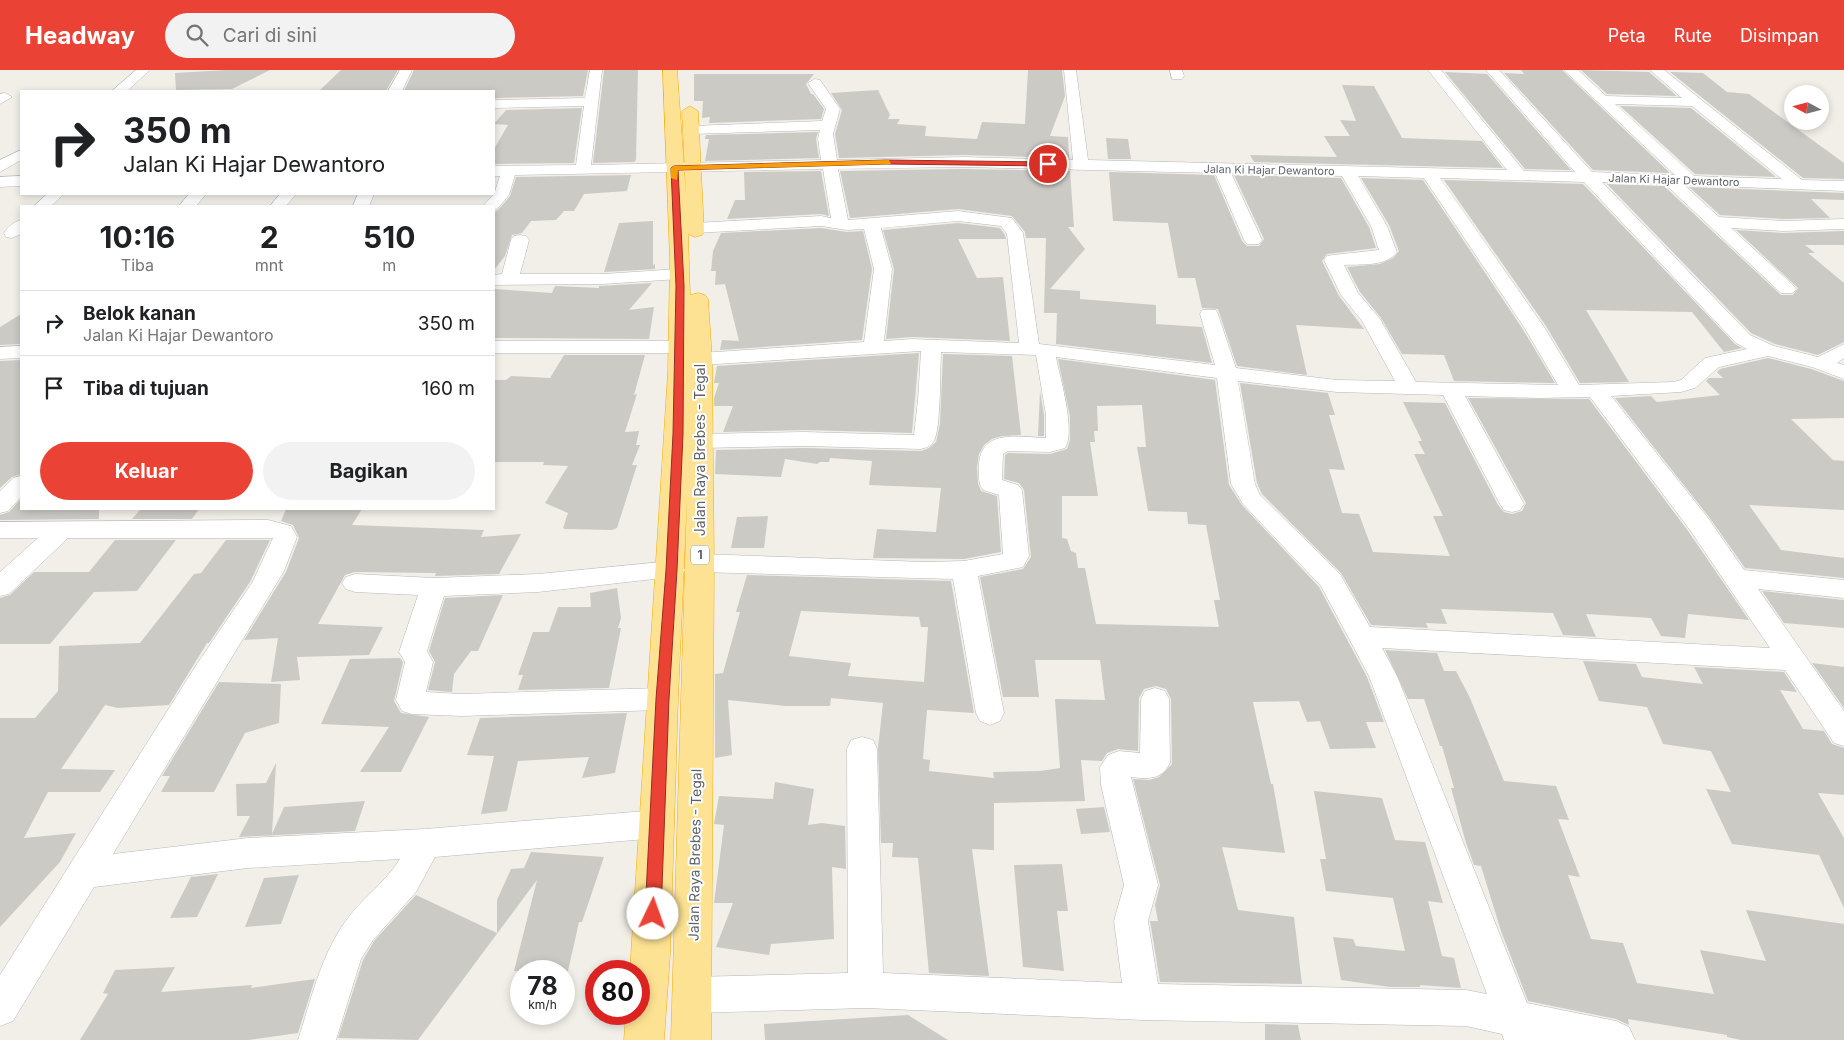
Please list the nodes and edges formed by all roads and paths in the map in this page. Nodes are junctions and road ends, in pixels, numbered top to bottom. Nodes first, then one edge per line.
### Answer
1 (144, 70) edge
2 (406, 70) edge
3 (596, 70) edge
4 (670, 70) edge
5 (687, 70) edge
6 (1070, 70) edge
7 (1434, 70) edge
8 (1492, 70) edge
9 (1570, 70) edge
10 (1656, 70) edge
11 (814, 83) dead end
12 (120, 90) edge
13 (396, 90) edge
14 (1602, 100) junction
15 (592, 102) junction
16 (1696, 102) junction
17 (495, 104) edge
18 (827, 125) junction
19 (691, 130) junction
20 (20, 155) edge
21 (828, 163) junction
22 (1081, 165) junction
23 (0, 167) edge
24 (583, 168) junction
25 (684, 168) junction
26 (1221, 169) junction
27 (501, 171) edge
28 (1348, 172) junction
29 (1429, 174) junction
30 (1520, 176) junction
31 (1588, 177) junction
32 (1668, 179) junction
33 (1689, 180) junction
34 (20, 181) edge
35 (0, 182) edge
36 (1798, 184) junction
37 (1844, 186) edge
38 (55, 195) edge
39 (197, 195) edge
40 (287, 195) edge
41 (43, 205) edge
42 (188, 205) edge
43 (279, 205) edge
44 (492, 205) edge
45 (1713, 222) junction
46 (841, 224) junction
47 (872, 224) junction
48 (1844, 224) edge
49 (695, 228) junction
50 (520, 240) dead end
51 (1252, 240) dead end
52 (679, 274) junction
53 (502, 280) edge
54 (1787, 289) dead end
55 (1209, 314) dead end
56 (931, 346) junction
57 (495, 347) edge
58 (874, 348) junction
59 (1038, 349) junction
60 (1844, 350) edge
61 (693, 351) junction
62 (1766, 351) junction
63 (20, 352) edge
64 (0, 353) edge
65 (1822, 363) junction
66 (1227, 373) junction
67 (1844, 373) edge
68 (1410, 389) junction
69 (1451, 390) junction
70 (1584, 391) junction
71 (699, 441) junction
72 (20, 484) edge
73 (1512, 504) dead end
74 (0, 505) edge
75 (246, 518) edge
76 (0, 530) edge
77 (62, 530) junction
78 (700, 563) junction
79 (672, 570) junction
80 (964, 570) junction
81 (1736, 578) junction
82 (356, 583) dead end
83 (434, 587) junction
84 (0, 588) edge
85 (1844, 589) edge
86 (1362, 637) junction
87 (1793, 660) junction
88 (662, 699) junction
89 (1155, 699) dead end
90 (990, 713) dead end
91 (1844, 734) edge
92 (862, 750) dead end
93 (658, 824) junction
94 (425, 843) junction
95 (84, 873) junction
96 (866, 990) junction
97 (693, 995) junction
98 (1143, 1002) junction
99 (0, 1008) edge
100 (1519, 1029) edge
101 (317, 1040) edge
102 (644, 1040) edge
103 (691, 1040) edge
104 (1616, 1040) edge

1 - 12 street
2 - 13 street
3 - 15 street
4 - 25 highway, Jalan Raya Brebes - Tegal / 1
5 - 19 highway, Jalan Raya Brebes - Tegal / 1
6 - 22 street
7 - 30 street
8 - 31 street
9 - 14 street
10 - 16 street
11 - 18 street
14 - 16 street
14 - 33 street
15 - 17 street
15 - 24 street
16 - 36 street
18 - 19 street
18 - 21 street
19 - 25 highway, Jalan Raya Brebes - Tegal / 1
20 - 23 street
21 - 22 street, Jalan Ki Hajar Dewantoro
21 - 25 street, Jalan Ki Hajar Dewantoro
21 - 46 street
22 - 26 street, Jalan Ki Hajar Dewantoro
24 - 25 street, Jalan Ki Hajar Dewantoro
24 - 27 street, Jalan Ki Hajar Dewantoro
25 - 49 highway, Jalan Raya Brebes - Tegal / 1
25 - 52 highway, Jalan Raya Brebes - Tegal / 1
26 - 28 street, Jalan Ki Hajar Dewantoro
26 - 51 street
27 - 44 street
28 - 29 street, Jalan Ki Hajar Dewantoro
28 - 68 street
29 - 30 street, Jalan Ki Hajar Dewantoro
29 - 70 street
30 - 31 street, Jalan Ki Hajar Dewantoro
31 - 32 street, Jalan Ki Hajar Dewantoro
31 - 62 street
32 - 33 street, Jalan Ki Hajar Dewantoro
32 - 45 street
33 - 36 street, Jalan Ki Hajar Dewantoro
34 - 35 street
36 - 37 street, Jalan Ki Hajar Dewantoro
38 - 41 street
39 - 42 street
40 - 43 street
45 - 48 street
45 - 54 street
46 - 47 street
46 - 49 street
47 - 58 street
47 - 59 street
49 - 61 highway, Jalan Raya Brebes - Tegal / 1
50 - 53 street
52 - 53 street
52 - 61 highway, Jalan Raya Brebes - Tegal / 1
55 - 66 street
56 - 58 street
56 - 59 street
56 - 71 street
57 - 61 street
58 - 61 street
59 - 66 street
59 - 80 street
60 - 65 street
61 - 71 highway, Jalan Raya Brebes - Tegal / 1
61 - 79 highway, Jalan Raya Brebes - Tegal / 1
62 - 65 street
62 - 70 street
63 - 64 street
65 - 67 street
66 - 68 street
66 - 86 street
68 - 69 street
69 - 70 street
69 - 73 street
70 - 81 street
71 - 78 highway, Jalan Raya Brebes - Tegal / 1
72 - 74 street
75 - 77 street
75 - 95 street
76 - 77 street
77 - 84 street
78 - 80 street
78 - 97 highway, Jalan Raya Brebes - Tegal / 1
79 - 83 street
79 - 88 highway, Jalan Raya Brebes - Tegal / 1
80 - 90 street
81 - 85 street
81 - 87 street
82 - 83 street
83 - 88 street
86 - 87 street
86 - 100 street
87 - 91 street
88 - 93 highway, Jalan Raya Brebes - Tegal / 1
89 - 98 street
92 - 96 street
93 - 94 street
93 - 102 highway, Jalan Raya Brebes - Tegal / 1
94 - 95 street
94 - 101 street
95 - 99 street
96 - 97 street
96 - 98 street
97 - 103 highway, Jalan Raya Brebes - Tegal / 1
98 - 100 street
100 - 104 street

